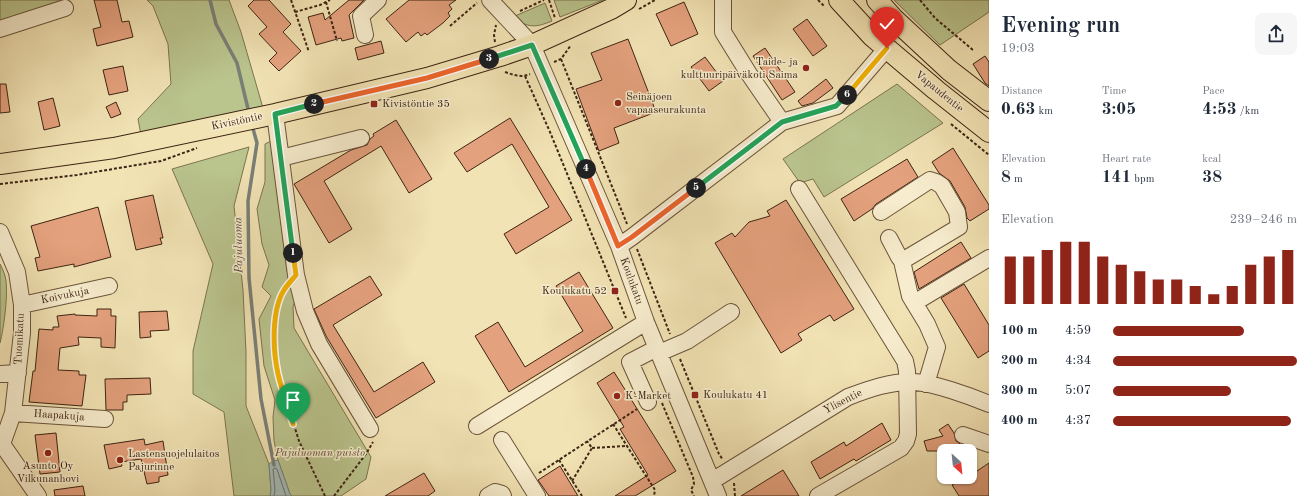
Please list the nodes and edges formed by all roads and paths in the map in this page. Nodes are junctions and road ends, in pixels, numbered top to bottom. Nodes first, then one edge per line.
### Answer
1 (291, 0) edge
2 (330, 0) edge
3 (378, 0) edge
4 (480, 0) edge
5 (490, 0) edge
6 (626, 0) edge
7 (724, 0) edge
8 (839, 0) edge
9 (877, 0) edge
10 (920, 0) edge
11 (326, 2) junction
12 (65, 8) dead end
13 (295, 12) junction
14 (450, 26) dead end
15 (0, 29) edge
16 (365, 35) dead end
17 (337, 41) dead end
18 (532, 45) junction
19 (887, 48) junction
20 (973, 50) dead end
21 (309, 52) dead end
22 (562, 59) dead end
23 (525, 76) dead end
24 (989, 101) edge
25 (269, 115) junction
26 (782, 122) junction
27 (989, 132) edge
28 (361, 138) dead end
29 (203, 145) dead end
30 (281, 158) junction
31 (0, 164) edge
32 (0, 184) edge
33 (799, 189) dead end
34 (881, 212) dead end
35 (0, 232) edge
36 (632, 237) junction
37 (889, 238) dead end
38 (618, 246) junction
39 (989, 258) edge
40 (902, 261) junction
41 (296, 275) junction
42 (109, 286) dead end
43 (914, 303) junction
44 (22, 305) junction
45 (730, 312) dead end
46 (646, 322) junction
47 (631, 332) junction
48 (675, 346) junction
49 (658, 350) junction
50 (18, 373) junction
51 (0, 374) edge
52 (906, 382) junction
53 (926, 384) junction
54 (649, 403) junction
55 (989, 404) edge
56 (13, 413) junction
57 (105, 419) dead end
58 (613, 424) junction
59 (477, 426) dead end
60 (370, 429) joint
61 (963, 435) dead end
62 (502, 440) dead end
63 (587, 441) junction
64 (989, 444) edge
65 (1, 445) edge
66 (627, 446) junction
67 (592, 448) junction
68 (559, 460) junction
69 (724, 462) dead end
70 (528, 480) junction
71 (572, 481) junction
72 (712, 491) edge
73 (38, 496) edge
74 (325, 496) edge
75 (334, 496) edge
76 (488, 496) edge
77 (503, 496) edge
78 (538, 496) edge
79 (582, 496) edge
80 (654, 496) edge
81 (694, 496) edge
82 (818, 496) edge

1 - 13 path
2 - 11 path
3 - 16 street
4 - 14 path
5 - 18 street, Koulukatu
6 - 18 main road, Kivistöntie
7 - 26 street
8 - 19 main road, Vapaudentie
9 - 24 main road, Vapaudentie
10 - 20 path
11 - 13 path
11 - 17 path
12 - 15 street
13 - 21 path
18 - 25 main road, Kivistöntie
18 - 38 street, Koulukatu
19 - 26 street
19 - 27 main road, Vapaudentie
22 - 36 path
23 - 47 path
25 - 30 street
25 - 31 main road, Kivistöntie
26 - 36 street
28 - 30 street
29 - 32 path
30 - 41 street
33 - 52 street
34 - 40 street
35 - 44 street, Tuomikatu
36 - 38 street
36 - 48 path
37 - 40 street
38 - 46 street, Koulukatu
39 - 43 street
40 - 43 street
41 - 60 street
41 - 74 path
42 - 44 street, Koivukuja
43 - 53 street
44 - 50 street, Tuomikatu
45 - 48 street
46 - 47 street
46 - 49 street, Koulukatu
47 - 59 street
48 - 49 street
48 - 69 path
49 - 54 street
49 - 72 street, Koulukatu
50 - 51 street
50 - 56 street, Tuomikatu
52 - 53 street, Ylisentie
52 - 72 street, Ylisentie
52 - 82 street
53 - 55 street, Ylisentie
54 - 58 path
54 - 81 path
56 - 57 street, Haapakuja
56 - 65 street, Tuomikatu
58 - 63 path
58 - 66 path
60 - 75 path
61 - 64 street
62 - 70 street
63 - 67 path
63 - 68 path
65 - 73 street
66 - 67 path
66 - 80 path
67 - 71 path
68 - 70 path
68 - 71 path
70 - 78 street
71 - 79 path
76 - 77 street

